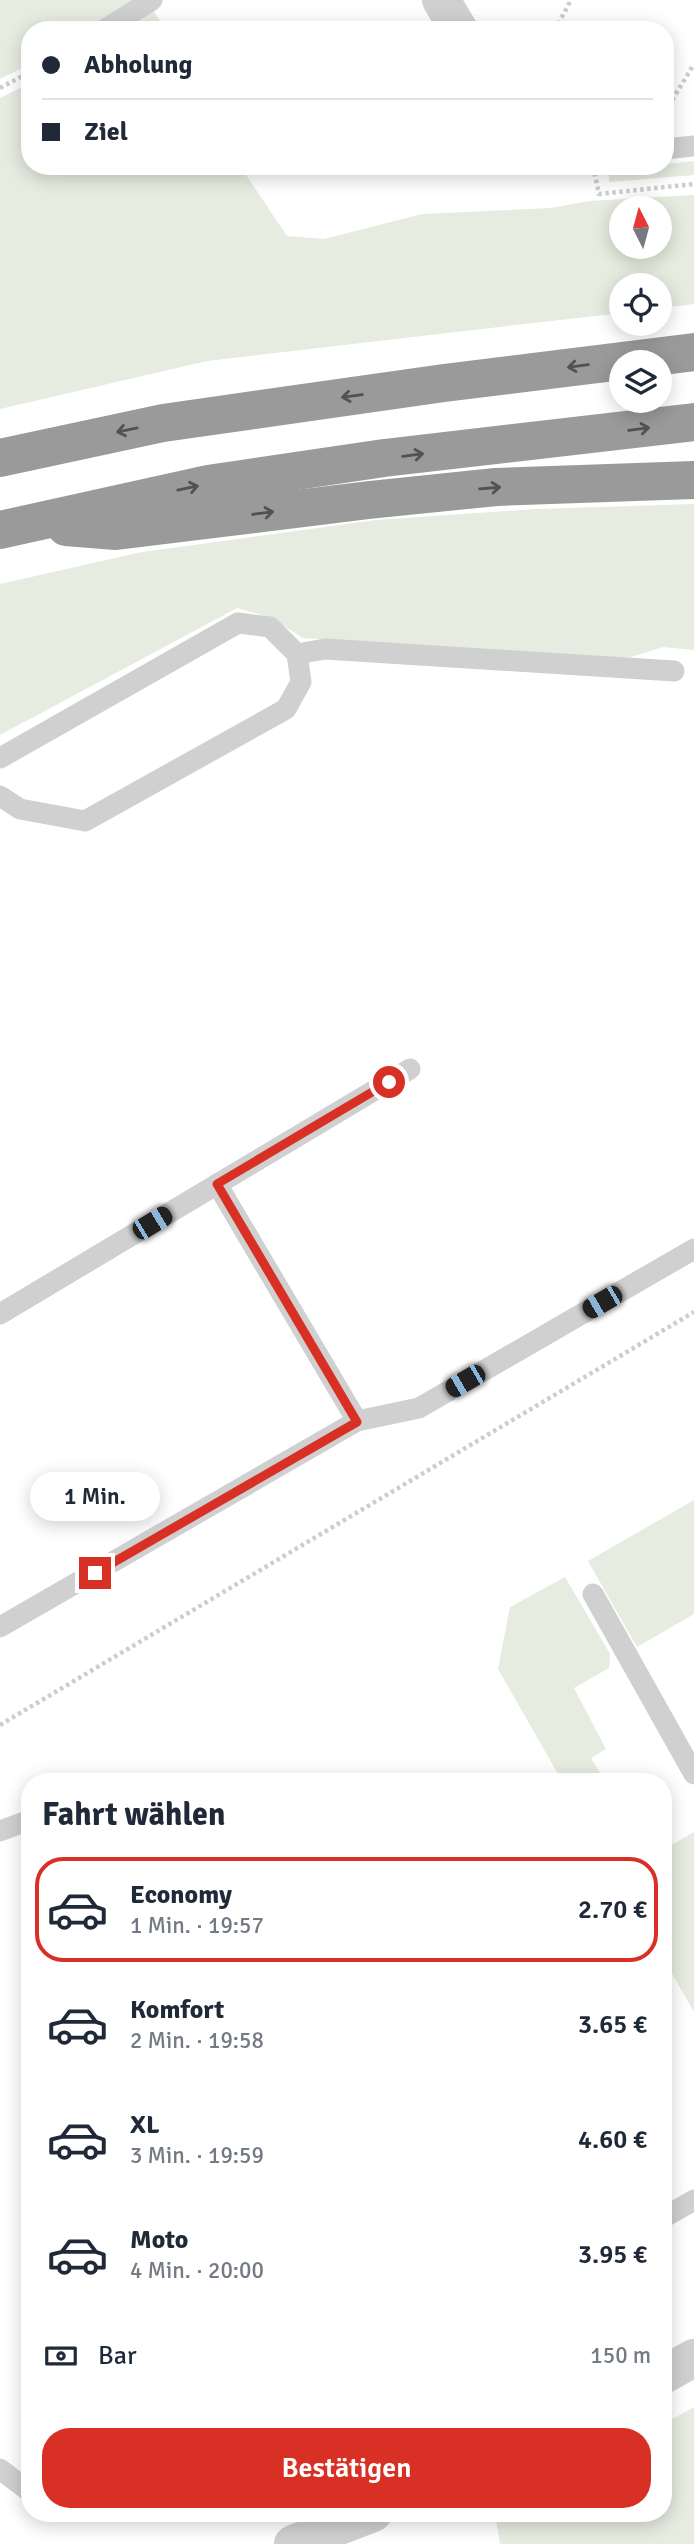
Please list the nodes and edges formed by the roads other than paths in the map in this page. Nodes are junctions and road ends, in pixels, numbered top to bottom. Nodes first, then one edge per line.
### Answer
1 (152, 0) edge
2 (441, 0) edge
3 (118, 21) edge
4 (453, 21) edge
5 (694, 146) edge
6 (674, 148) edge
7 (694, 352) edge
8 (694, 422) edge
9 (0, 457) edge
10 (694, 480) edge
11 (13, 526) edge
12 (297, 654) junction
13 (674, 671) dead end
14 (0, 758) edge
15 (0, 796) edge
16 (410, 1069) dead end
17 (217, 1184) junction
18 (694, 1249) edge
19 (0, 1314) edge
20 (357, 1422) junction
21 (593, 1594) dead end
22 (0, 1628) edge
23 (694, 1774) edge
24 (21, 1823) edge
25 (0, 1831) edge
26 (694, 2200) edge
27 (672, 2213) edge
28 (694, 2358) edge
29 (672, 2370) edge
30 (0, 2469) edge
31 (21, 2485) edge
32 (350, 2522) edge
33 (293, 2544) edge

1 - 3 lane
2 - 4 street
5 - 6 lane
7 -> 9 highway
11 -> 8 highway
11 -> 10 highway
12 - 13 lane
12 - 14 lane
12 - 15 lane
16 - 17 lane
17 - 19 lane
17 - 20 lane
18 - 20 lane
20 - 22 lane
21 - 23 lane
24 - 25 lane
26 - 27 lane
28 - 29 street
30 - 31 lane
32 - 33 street

